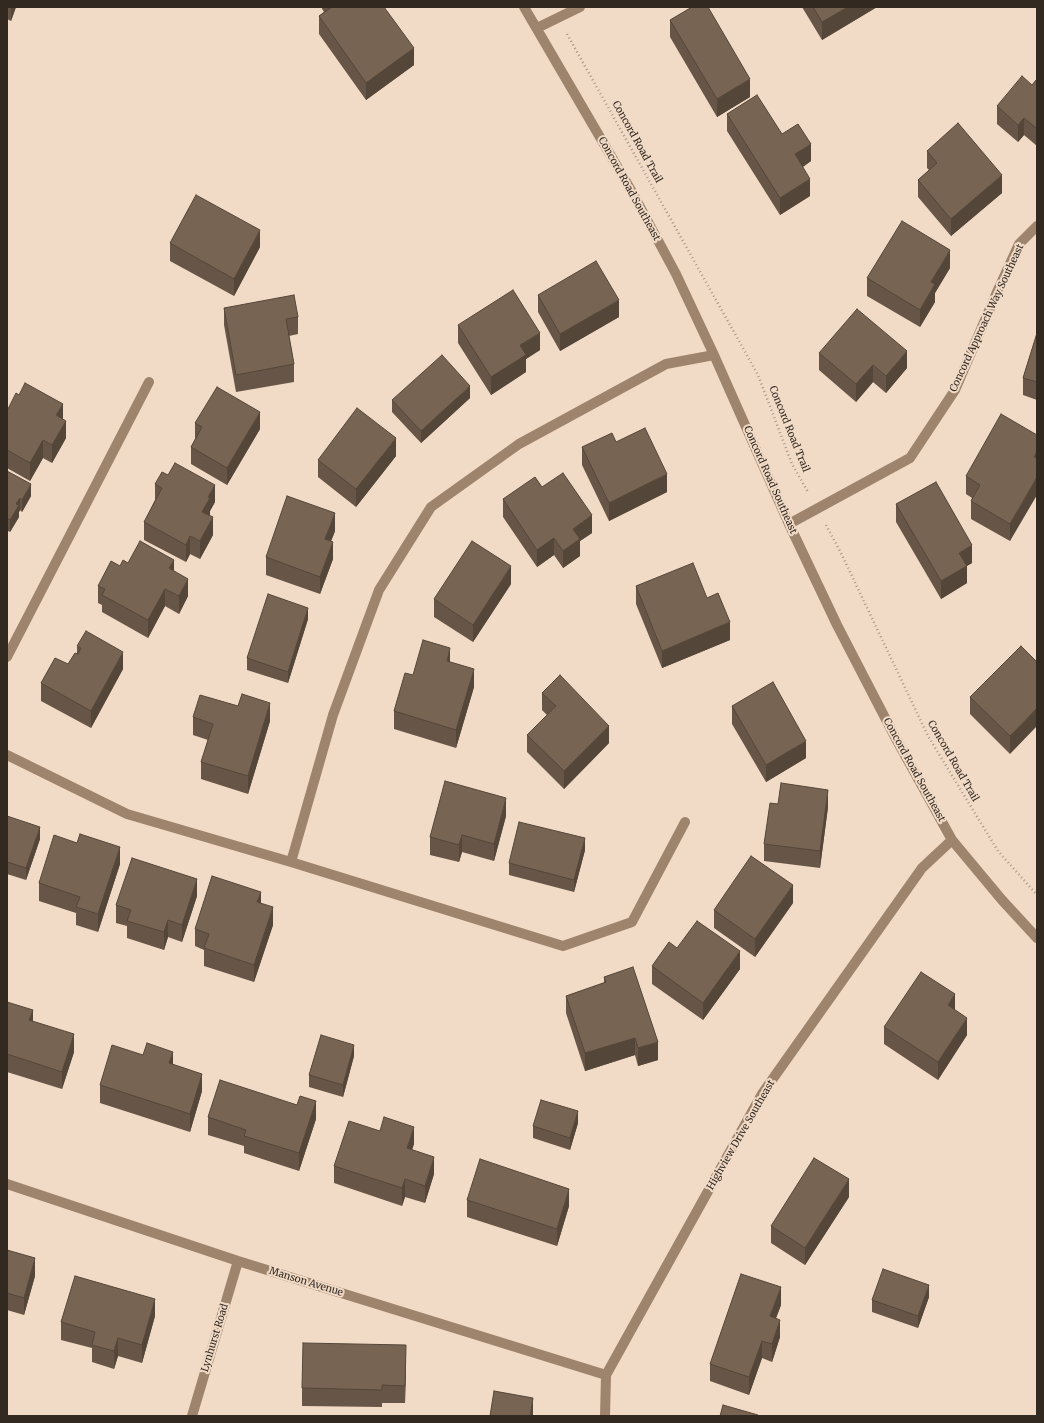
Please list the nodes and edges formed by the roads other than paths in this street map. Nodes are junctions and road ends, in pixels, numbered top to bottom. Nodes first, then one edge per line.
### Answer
1 (524, 7) edge
2 (580, 7) edge
3 (537, 28) junction
4 (1037, 226) edge
5 (714, 354) junction
6 (149, 382) dead end
7 (789, 524) junction
8 (7, 657) edge
9 (7, 755) edge
10 (684, 822) dead end
11 (952, 840) junction
12 (291, 862) junction
13 (1037, 938) edge
14 (7, 1184) edge
15 (238, 1261) junction
16 (606, 1375) junction
17 (192, 1416) edge
18 (605, 1416) edge

1 - 3 street, Concord Road Southeast
2 - 3 street
3 - 5 street, Concord Road Southeast
4 - 7 street, Concord Approach Way Southeast
5 - 7 street, Concord Road Southeast
5 - 12 street
6 - 8 street
7 - 11 street, Concord Road Southeast
9 - 12 street
10 - 12 street
11 - 13 street, Concord Road Southeast
11 - 16 street, Highview Drive Southeast
14 - 15 street, Manson Avenue
15 - 16 street, Manson Avenue
15 - 17 street, Lynhurst Road
16 - 18 street, Highview Drive Southeast

